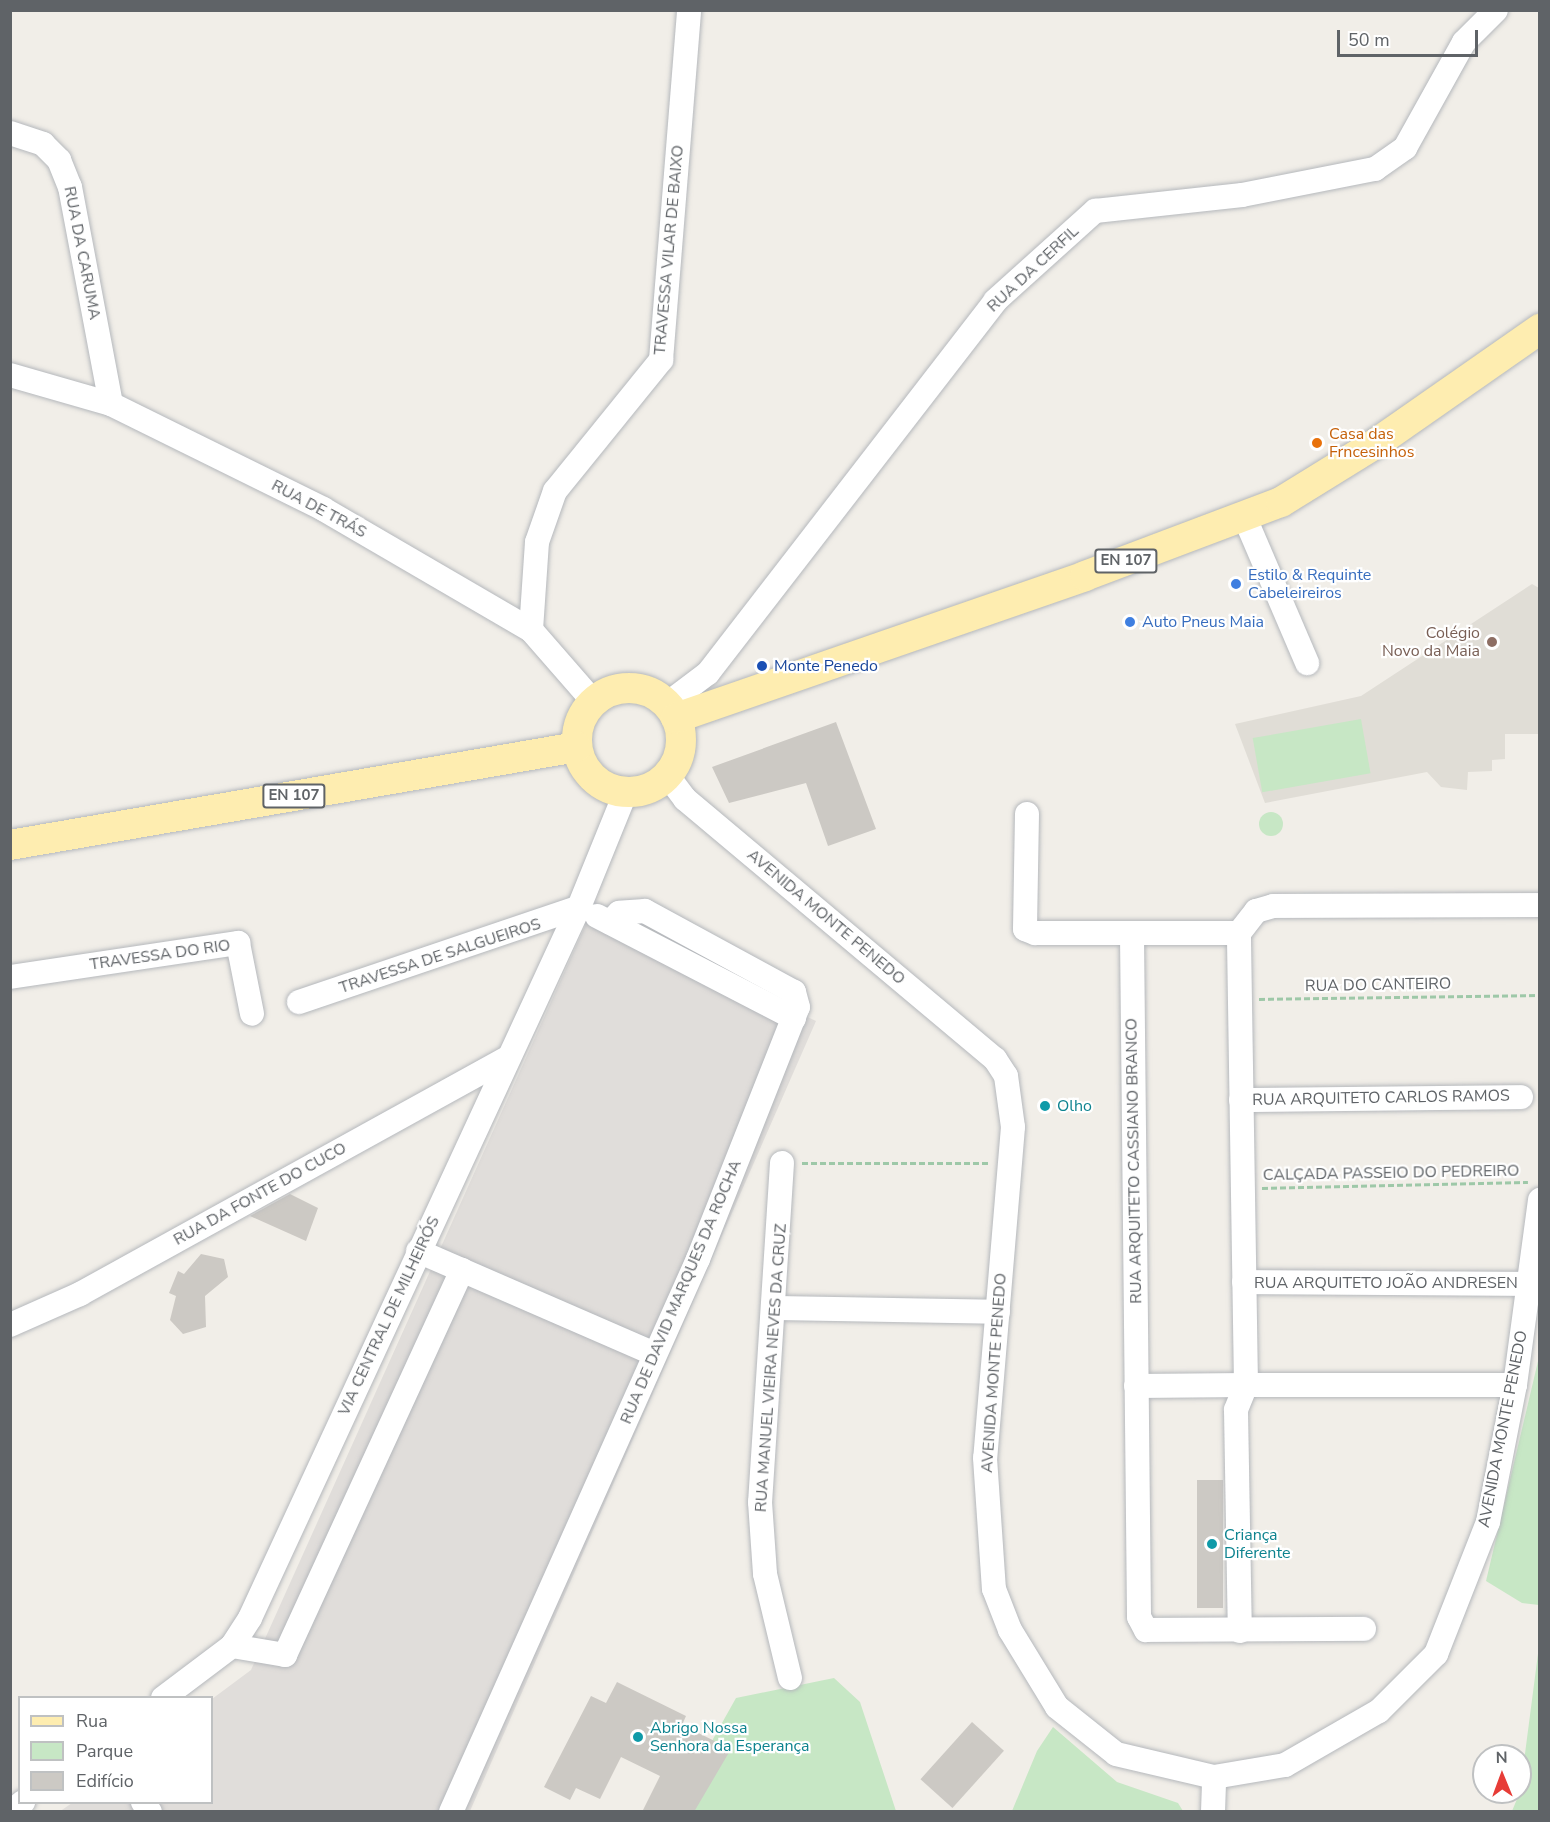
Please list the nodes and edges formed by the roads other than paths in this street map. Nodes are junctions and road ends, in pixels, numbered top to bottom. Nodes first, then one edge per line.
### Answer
1 (690, 10) edge
2 (1496, 10) edge
3 (10, 133) edge
4 (1539, 329) edge
5 (10, 375) edge
6 (111, 404) junction
7 (1245, 518) junction
8 (531, 630) junction
9 (1307, 663) dead end
10 (593, 701) junction
11 (671, 711) junction
12 (577, 747) junction
13 (667, 775) junction
14 (626, 791) junction
15 (1027, 814) dead end
16 (10, 845) edge
17 (1539, 905) edge
18 (579, 907) junction
19 (1239, 933) junction
20 (1132, 935) junction
21 (10, 977) edge
22 (299, 1002) dead end
23 (252, 1014) dead end
24 (507, 1058) junction
25 (1521, 1097) dead end
26 (1241, 1100) junction
27 (782, 1163) road end
28 (1539, 1200) edge
29 (418, 1251) junction
30 (462, 1270) junction
31 (1244, 1281) junction
32 (1528, 1284) junction
33 (774, 1308) junction
34 (998, 1312) junction
35 (13, 1318) edge
36 (656, 1354) junction
37 (1246, 1385) junction
38 (1515, 1385) junction
39 (1136, 1386) junction
40 (1364, 1629) dead end
41 (1240, 1631) junction
42 (232, 1646) junction
43 (790, 1678) dead end
44 (166, 1696) edge
45 (1214, 1777) junction
46 (451, 1812) edge
47 (1213, 1812) edge

1 - 8 street, TRAVESSA VILAR DE BAIXO
2 - 11 street, RUA DA CERFIL
3 - 6 street, RUA DA CARUMA
4 - 7 main road, EN 107
5 - 6 street, RUA DE TRÁS
6 - 8 street, RUA DE TRÁS
7 - 9 street
7 - 11 main road, EN 107
8 - 10 street, RUA DE TRÁS
10 - 11 main road
10 - 12 main road
11 - 13 main road
12 - 14 main road
12 - 16 main road, EN 107
13 - 14 main road
13 - 34 street, AVENIDA MONTE PENEDO
14 - 18 street, VIA CENTRAL DE MILHEIRÓS
15 - 20 street
17 - 19 street
18 - 22 street, TRAVESSA DE SALGUEIROS
18 - 24 street, VIA CENTRAL DE MILHEIRÓS
18 - 36 street, RUA DE DAVID MARQUES DA ROCHA
19 - 20 street
19 - 26 street
20 - 39 street, RUA ARQUITETO CASSIANO BRANCO
21 - 23 street, TRAVESSA DO RIO
24 - 29 street, VIA CENTRAL DE MILHEIRÓS
24 - 35 street, RUA DA FONTE DO CUCO
25 - 26 street, RUA ARQUITETO CARLOS RAMOS
26 - 31 street
27 - 33 street, RUA MANUEL VIEIRA NEVES DA CRUZ
28 - 32 street, AVENIDA MONTE PENEDO
29 - 30 street
29 - 42 street, VIA CENTRAL DE MILHEIRÓS
30 - 36 street
30 - 42 street
31 - 32 street, RUA ARQUITETO JOÃO ANDRESEN
31 - 37 street
32 - 38 street, AVENIDA MONTE PENEDO
33 - 34 street
33 - 43 street, RUA MANUEL VIEIRA NEVES DA CRUZ
34 - 45 street, AVENIDA MONTE PENEDO
36 - 46 street, RUA DE DAVID MARQUES DA ROCHA
37 - 38 street
37 - 39 street
37 - 41 street
38 - 45 street, AVENIDA MONTE PENEDO
39 - 41 street, RUA ARQUITETO CASSIANO BRANCO
40 - 41 street
42 - 44 street, VIA CENTRAL DE MILHEIRÓS
45 - 47 street

